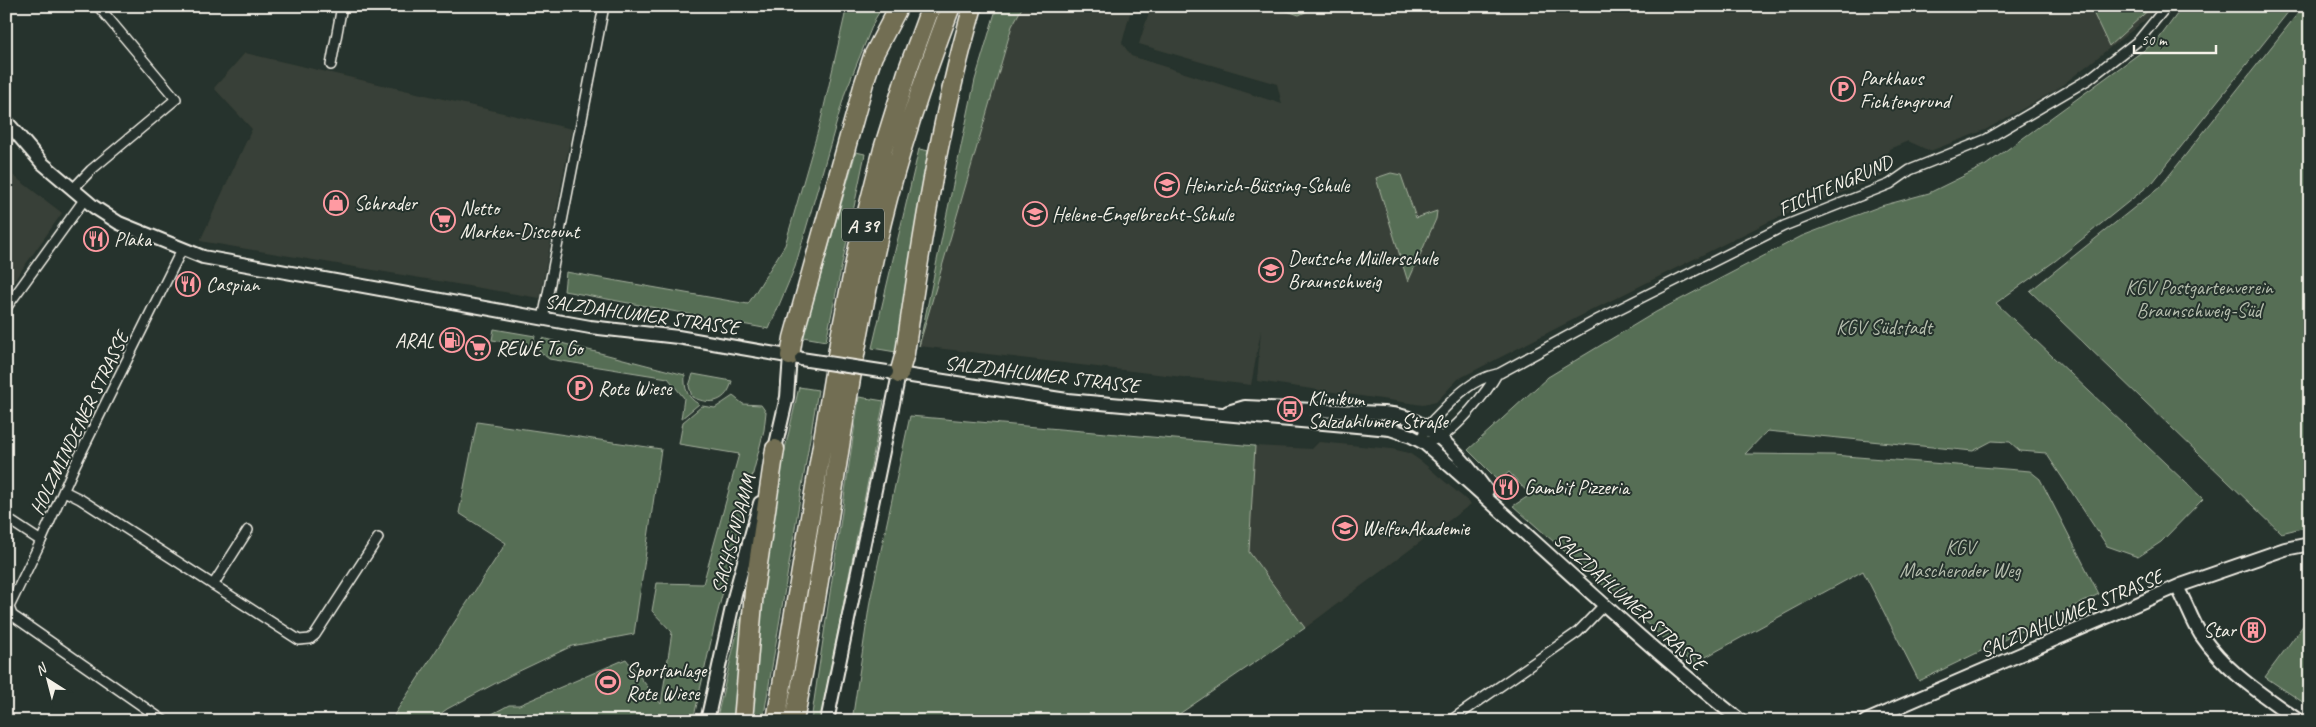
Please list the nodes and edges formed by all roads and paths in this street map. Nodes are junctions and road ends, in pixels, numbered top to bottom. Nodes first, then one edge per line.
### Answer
1 (98, 6) edge
2 (342, 6) edge
3 (604, 6) edge
4 (899, 6) edge
5 (931, 6) edge
6 (951, 6) edge
7 (973, 6) edge
8 (2166, 7) edge
9 (331, 65) dead end
10 (6, 121) edge
11 (72, 190) junction
12 (84, 200) junction
13 (182, 250) junction
14 (6, 308) edge
15 (543, 319) junction
16 (795, 358) junction
17 (893, 373) junction
18 (1500, 373) dead end
19 (1224, 414) junction
20 (1426, 427) junction
21 (1439, 438) junction
22 (1424, 443) junction
23 (775, 449) junction
24 (64, 491) junction
25 (1497, 506) junction
26 (6, 518) edge
27 (248, 530) dead end
28 (378, 538) dead end
29 (41, 542) junction
30 (2310, 544) edge
31 (213, 585) junction
32 (2177, 587) junction
33 (1605, 604) junction
34 (797, 716) edge
35 (776, 719) edge
36 (164, 721) edge
37 (707, 721) edge
38 (742, 721) edge
39 (827, 721) edge
40 (1450, 721) edge
41 (1741, 721) edge
42 (1866, 721) edge
43 (2299, 721) edge

1 - 11 street
2 - 9 street
3 - 15 street
4 - 16 highway
5 - 35 highway, A 39
6 - 34 highway, A 39
7 - 17 highway
8 - 18 street, FICHTENGRUND
10 - 11 main road, SALZDAHLUMER STRASSE
11 - 12 main road, SALZDAHLUMER STRASSE
12 - 13 main road, SALZDAHLUMER STRASSE
12 - 14 street
13 - 15 main road, SALZDAHLUMER STRASSE
13 - 24 street, HOLZMINDENER STRASSE
15 - 16 main road, SALZDAHLUMER STRASSE
16 - 17 main road, SALZDAHLUMER STRASSE, bridge
16 - 23 main road, SACHSENDAMM
17 - 19 main road, SALZDAHLUMER STRASSE
17 - 39 main road
19 - 20 main road, SALZDAHLUMER STRASSE
19 - 22 main road, SALZDAHLUMER STRASSE
20 - 21 main road, SALZDAHLUMER STRASSE
20 - 21 street
20 - 22 street
21 - 22 street
21 - 25 main road, SALZDAHLUMER STRASSE
22 - 25 main road, SALZDAHLUMER STRASSE
23 - 37 main road, SACHSENDAMM
23 - 38 highway
24 - 29 street, HOLZMINDENER STRASSE
24 - 31 street
25 - 33 main road, SALZDAHLUMER STRASSE
26 - 29 street
27 - 31 street
28 - 31 street
29 - 36 street, HOLZMINDENER STRASSE
30 - 32 main road
32 - 42 main road, SALZDAHLUMER STRASSE
32 - 43 main road, SALZDAHLUMER STRASSE
33 - 40 street
33 - 41 main road, SALZDAHLUMER STRASSE

